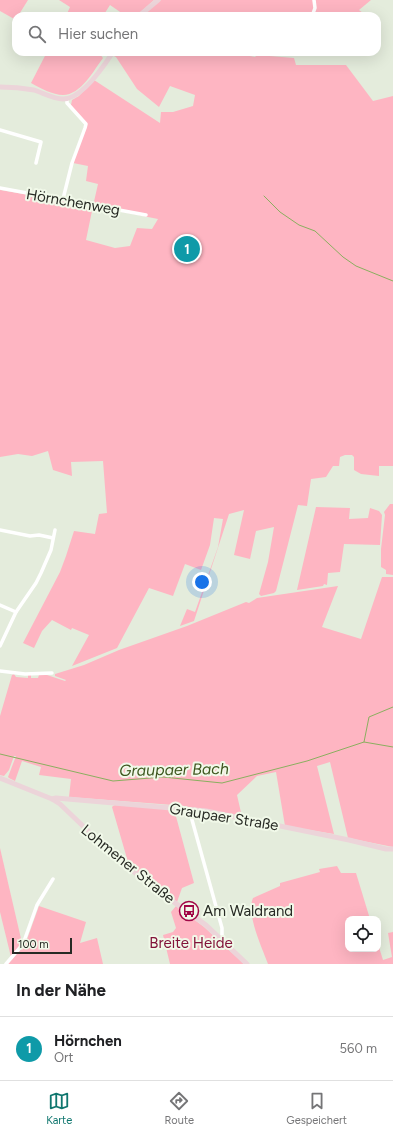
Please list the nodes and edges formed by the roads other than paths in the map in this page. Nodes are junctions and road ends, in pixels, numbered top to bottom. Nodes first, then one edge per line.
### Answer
1 (158, 0) edge
2 (314, 0) edge
3 (144, 12) edge
4 (314, 12) edge
5 (110, 56) edge
6 (0, 87) edge
7 (67, 99) junction
8 (0, 130) edge
9 (36, 163) dead end
10 (0, 188) edge
11 (63, 200) junction
12 (146, 215) dead end
13 (0, 530) edge
14 (55, 530) dead end
15 (53, 538) junction
16 (0, 605) edge
17 (16, 612) junction
18 (0, 646) edge
19 (0, 671) edge
20 (52, 673) dead end
21 (0, 778) edge
22 (52, 799) junction
23 (189, 809) junction
24 (393, 849) edge
25 (53, 879) dead end
26 (221, 940) junction
27 (6, 964) edge
28 (248, 964) edge

1 - 3 street
2 - 4 street
5 - 7 street
6 - 7 street
7 - 11 street
8 - 9 street
10 - 11 street, Hörnchenweg
11 - 12 street, Hörnchenweg
13 - 15 street
14 - 15 street
15 - 17 street
16 - 17 street
17 - 18 street
19 - 20 street
21 - 22 street, Lohmener Straße
22 - 23 street, Graupaer Straße
22 - 26 street, Lohmener Straße
23 - 24 street, Graupaer Straße
23 - 26 street
25 - 27 street
26 - 28 street, Lohmener Straße

